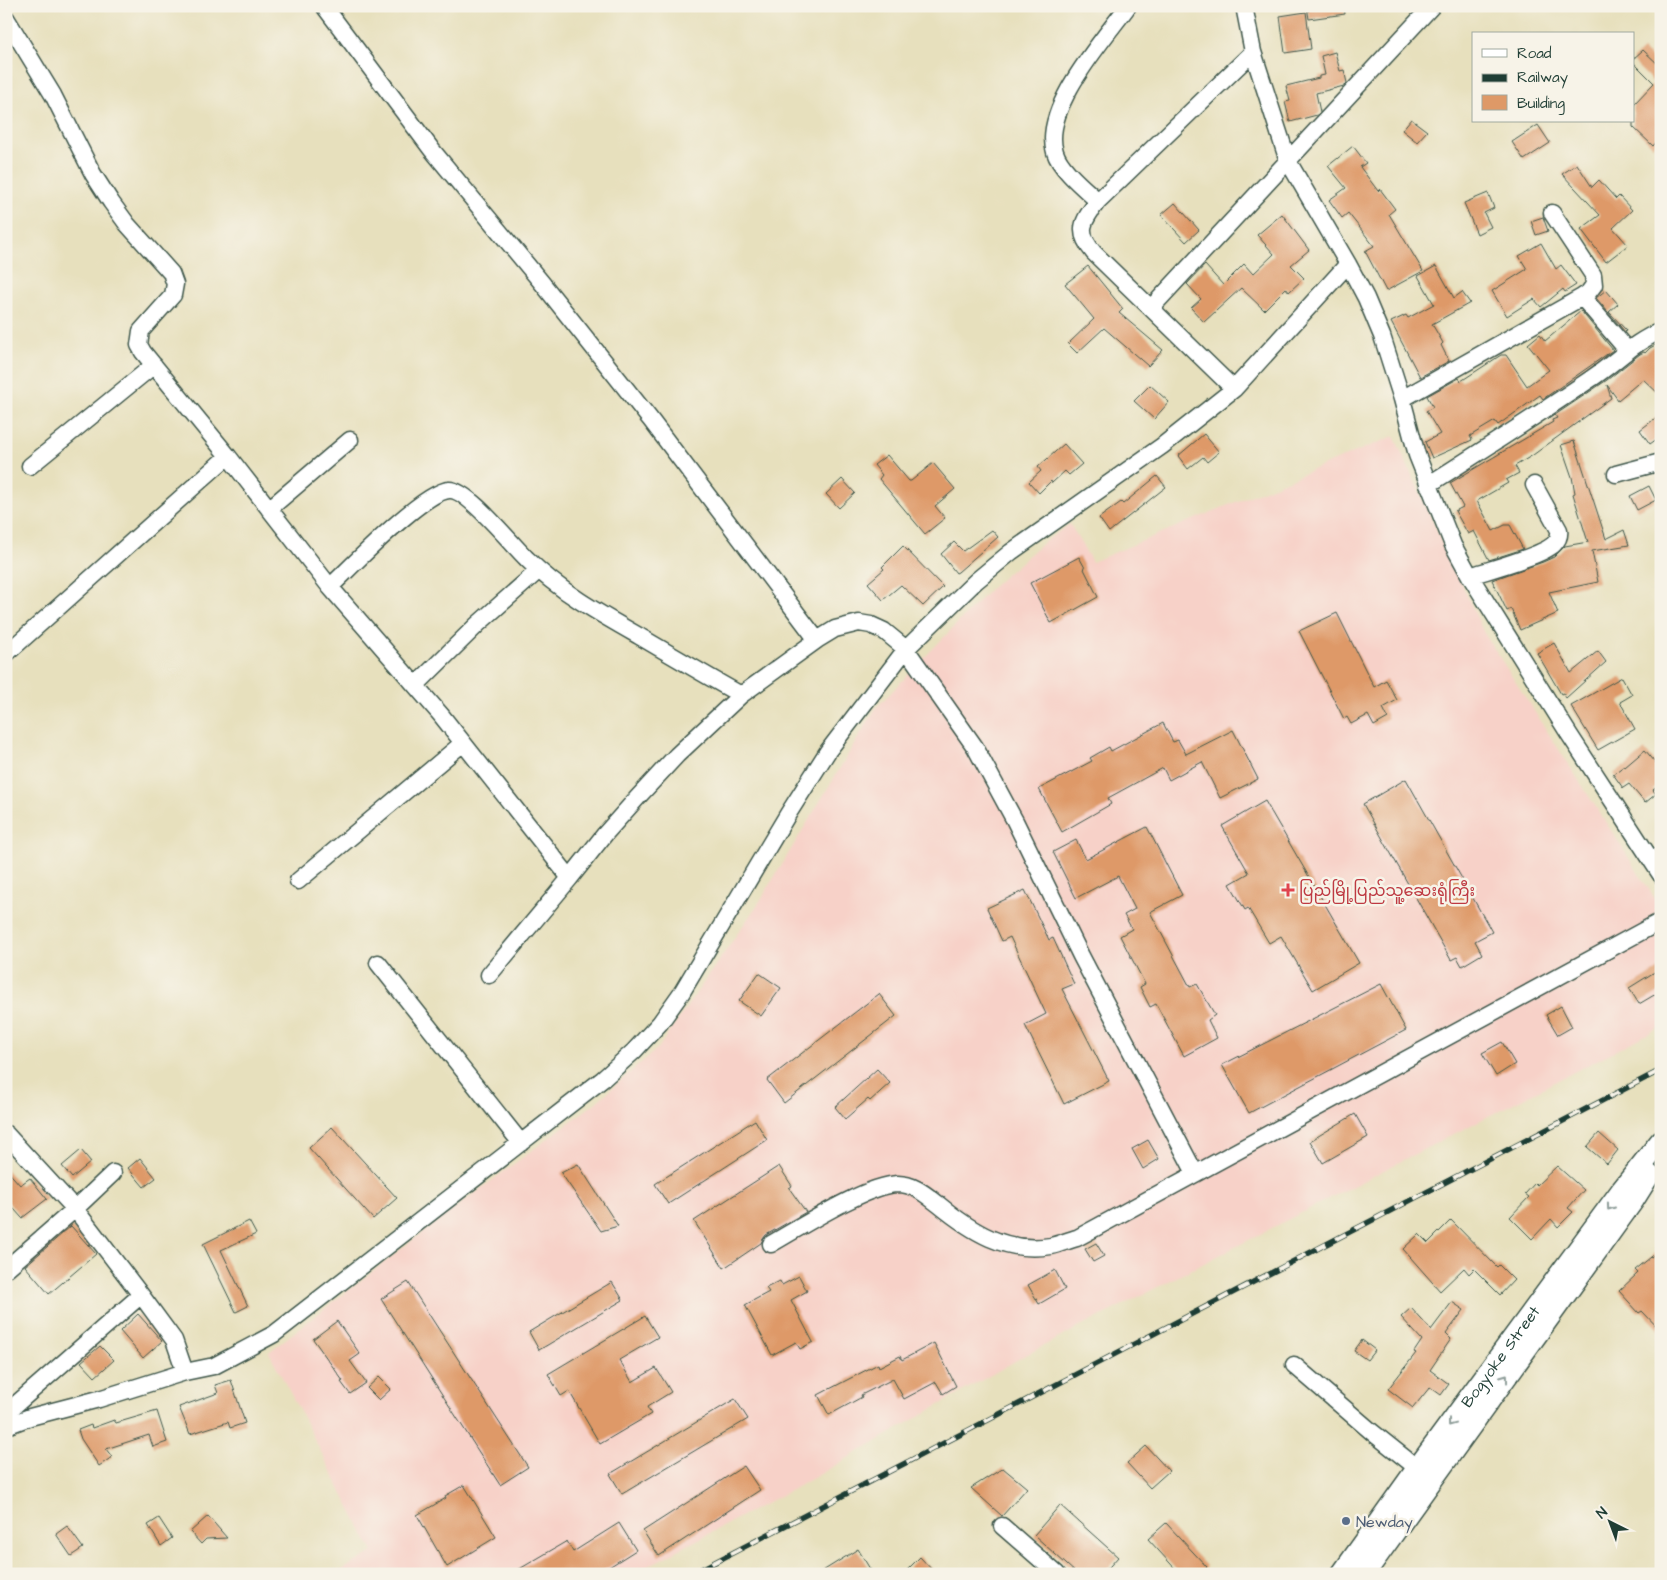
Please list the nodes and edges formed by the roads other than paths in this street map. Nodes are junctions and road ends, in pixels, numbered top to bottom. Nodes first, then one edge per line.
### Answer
1 (324, 6) edge
2 (1128, 6) edge
3 (1244, 6) edge
4 (1432, 6) edge
5 (6, 18) edge
6 (1253, 52) junction
7 (1288, 160) junction
8 (1098, 201) junction
9 (1552, 213) dead end
10 (1348, 264) junction
11 (1582, 297) junction
12 (1151, 308) junction
13 (1661, 331) edge
14 (1628, 351) junction
15 (154, 365) junction
16 (1234, 389) junction
17 (1402, 399) junction
18 (350, 440) dead end
19 (228, 456) junction
20 (1661, 462) edge
21 (30, 466) dead end
22 (1616, 474) dead end
23 (1428, 485) junction
24 (1534, 485) dead end
25 (269, 509) junction
26 (538, 571) junction
27 (1470, 576) junction
28 (330, 587) junction
29 (817, 640) junction
30 (906, 649) junction
31 (6, 654) edge
32 (416, 686) junction
33 (741, 695) junction
34 (463, 743) junction
35 (1661, 875) edge
36 (570, 878) junction
37 (298, 881) dead end
38 (1661, 921) edge
39 (378, 963) dead end
40 (488, 975) dead end
41 (6, 1134) edge
42 (1661, 1141) edge
43 (521, 1143) junction
44 (1661, 1155) edge
45 (113, 1173) dead end
46 (1195, 1173) junction
47 (75, 1210) junction
48 (771, 1244) dead end
49 (6, 1269) edge
50 (141, 1294) junction
51 (1552, 1299) junction
52 (1294, 1365) dead end
53 (185, 1372) junction
54 (6, 1413) edge
55 (6, 1426) edge
56 (1424, 1474) junction
57 (1002, 1526) dead end
58 (1057, 1574) edge
59 (1342, 1574) edge
60 (1364, 1574) edge

1 - 29 street
2 - 8 street
3 - 6 street
4 - 7 street
5 - 15 street
6 - 7 street
6 - 8 street
7 - 10 street
7 - 12 street
8 - 12 street
9 - 11 street
10 - 16 street
10 - 17 street
11 - 14 street
11 - 17 street
12 - 16 street
13 - 14 street
14 - 23 street
15 - 19 street
15 - 21 street
16 - 30 street
17 - 23 street
18 - 25 street
19 - 25 street
19 - 31 street
20 - 22 street
23 - 27 street
24 - 27 street
25 - 28 street
26 - 28 street
26 - 32 street
26 - 33 street
27 - 35 street
28 - 32 street
29 - 30 street
29 - 33 street
30 - 43 street
30 - 46 street
32 - 34 street
33 - 36 street
34 - 36 street
34 - 37 street
36 - 40 street
38 - 46 street
39 - 43 street
41 - 47 street
42 -> 51 main road, Bogyoke Street
43 - 53 street
44 - 51 main road, Bogyoke Street
45 - 47 street
46 - 48 street
47 - 49 street
47 - 50 street
50 - 53 street
50 - 54 street
51 - 56 main road, Bogyoke Street
52 - 56 street
53 - 55 street
56 - 59 main road, Bogyoke Street
56 - 60 main road, Bogyoke Street
57 - 58 street

